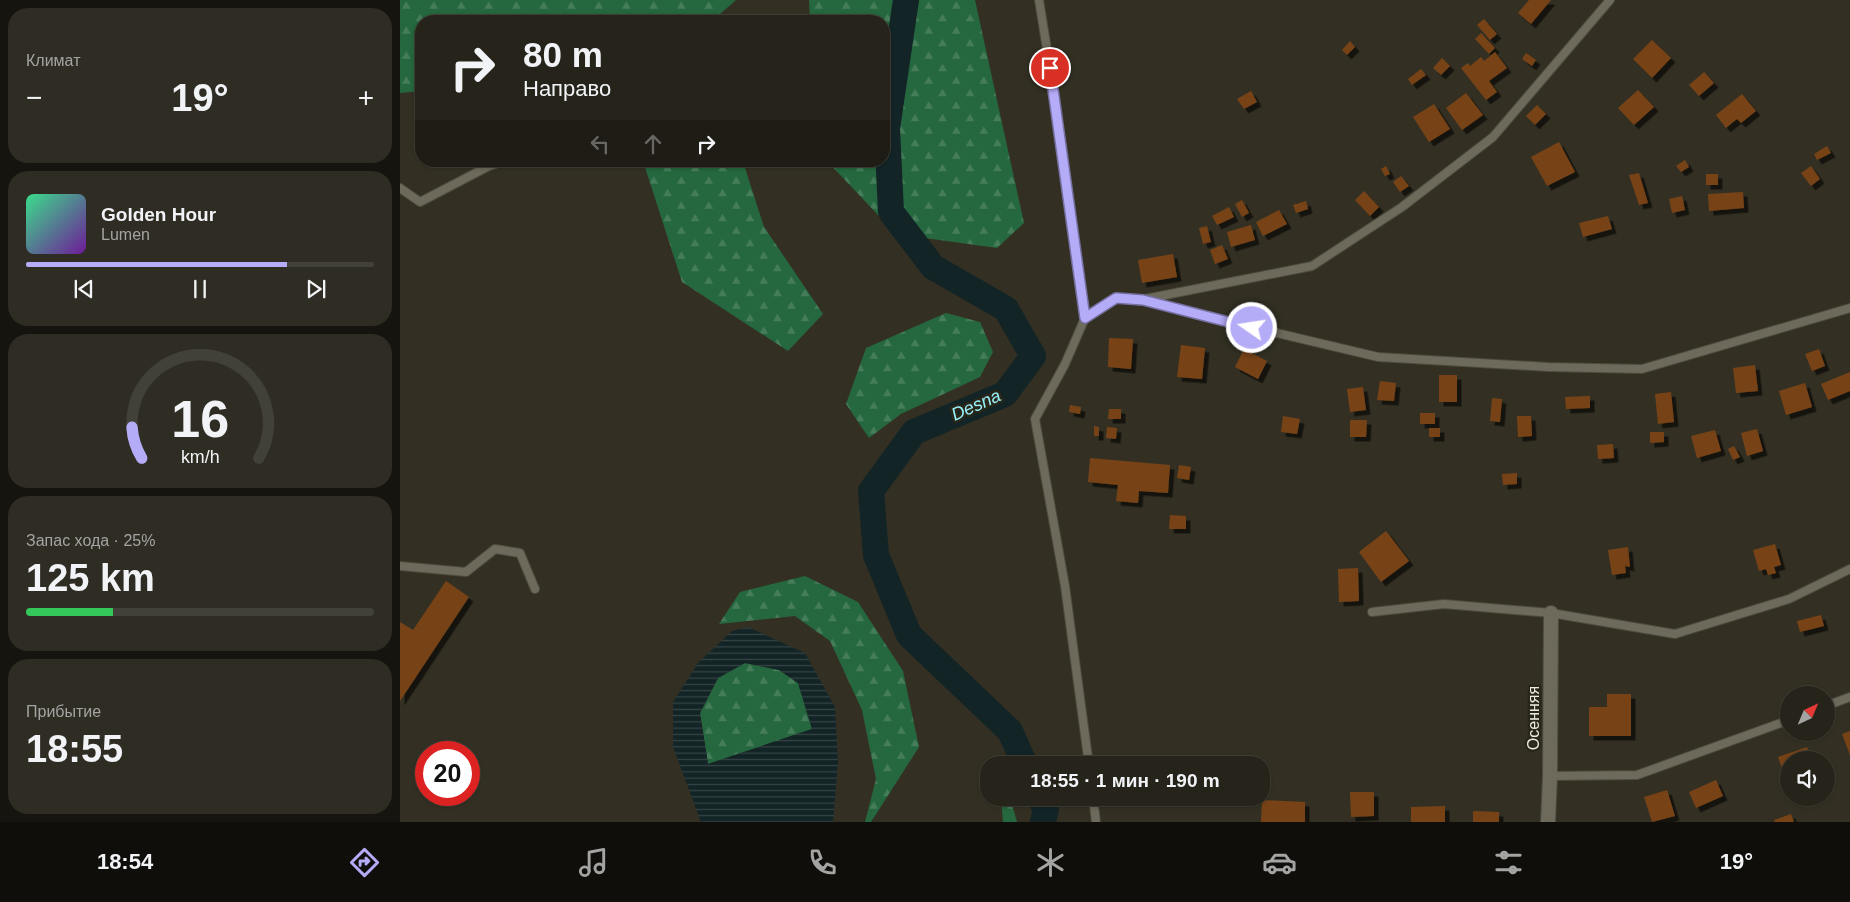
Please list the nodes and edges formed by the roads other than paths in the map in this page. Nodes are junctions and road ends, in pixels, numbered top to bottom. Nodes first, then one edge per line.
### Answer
1 (1039, 0) edge
2 (1610, 0) edge
3 (487, 167) edge
4 (400, 188) edge
5 (1143, 300) junction
6 (1850, 308) edge
7 (1085, 318) junction
8 (400, 566) edge
9 (1850, 569) edge
10 (535, 589) dead end
11 (1372, 612) dead end
12 (1551, 613) junction
13 (1850, 697) edge
14 (1835, 703) edge
15 (1780, 723) edge
16 (1088, 756) edge
17 (1550, 776) junction
18 (1094, 806) edge
19 (1096, 822) edge
20 (1548, 822) edge

1 - 7 lane
2 - 5 lane
3 - 4 lane
5 - 6 lane
5 - 7 lane
7 - 16 lane
8 - 10 lane
9 - 12 lane
11 - 12 lane
12 - 17 street, Осенняя
13 - 14 lane
15 - 17 lane
17 - 20 street, Осенняя
18 - 19 lane

